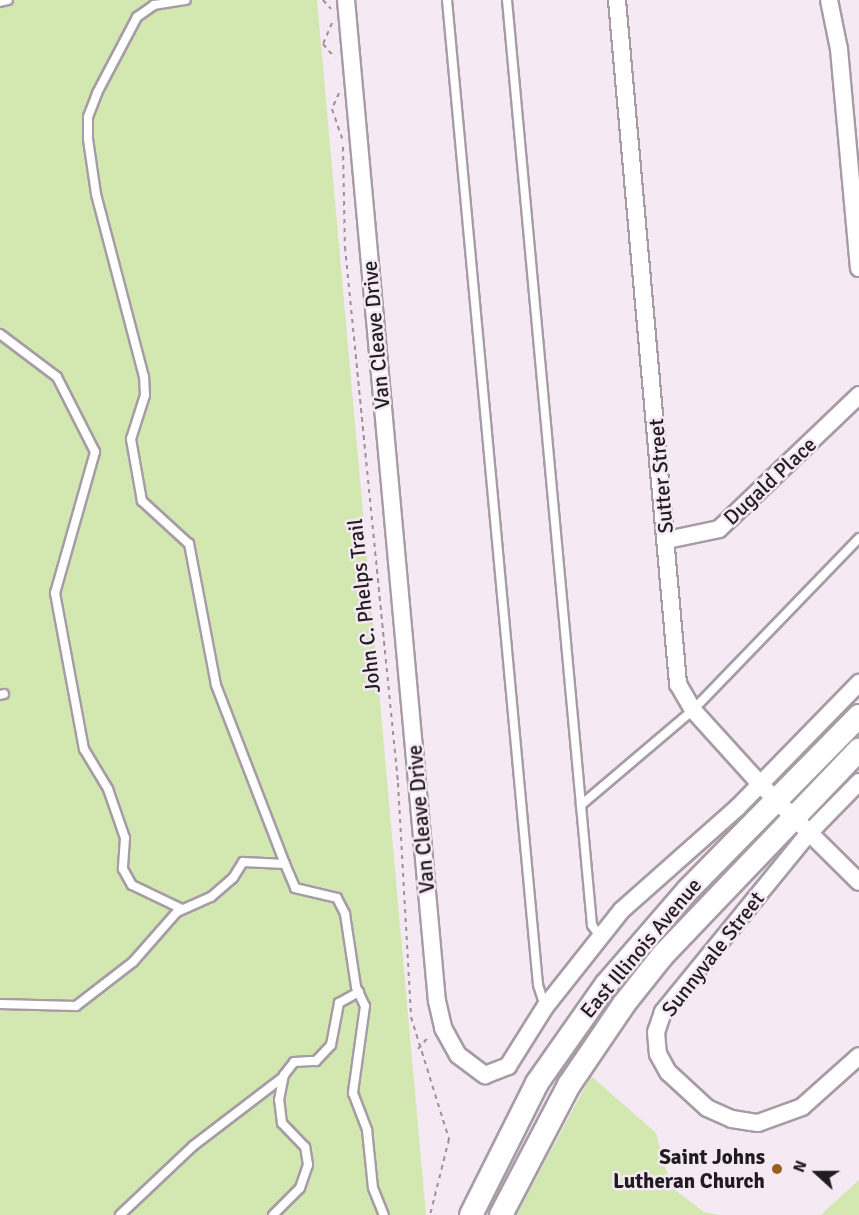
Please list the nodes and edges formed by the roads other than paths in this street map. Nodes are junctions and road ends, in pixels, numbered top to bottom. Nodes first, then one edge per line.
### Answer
1 (9, 0) edge
2 (186, 0) edge
3 (346, 0) edge
4 (447, 0) edge
5 (507, 0) edge
6 (617, 0) edge
7 (829, 0) edge
8 (0, 2) edge
9 (852, 118) edge
10 (859, 268) edge
11 (0, 334) edge
12 (859, 395) edge
13 (859, 538) edge
14 (667, 540) junction
15 (859, 683) edge
16 (693, 710) junction
17 (859, 716) edge
18 (859, 750) edge
19 (859, 783) edge
20 (760, 784) junction
21 (580, 805) junction
22 (784, 809) junction
23 (808, 834) junction
24 (285, 864) junction
25 (859, 882) edge
26 (182, 909) junction
27 (600, 937) junction
28 (359, 992) junction
29 (0, 1004) edge
30 (545, 1007) junction
31 (859, 1056) edge
32 (284, 1075) junction
33 (120, 1215) edge
34 (273, 1215) edge
35 (384, 1215) edge
36 (471, 1215) edge
37 (501, 1215) edge

1 - 8 lane
2 - 24 lane
3 - 30 street, Van Cleave Drive
4 - 30 lane
5 - 21 lane
6 - 14 street, Sutter Street
7 - 9 street
9 - 10 street
11 - 26 lane
12 - 14 street, Dugald Place
13 - 16 lane
14 - 16 street, Sutter Street
15 - 20 street, Van Cleave Drive
16 - 20 street, Sutter Street
16 - 21 lane
17 - 22 main road, East Illinois Avenue
18 - 22 main road, East Illinois Avenue
19 - 23 street, Sunnyvale Street
20 - 22 street, Sutter Street
20 - 27 street, Van Cleave Drive
21 - 27 lane
22 - 23 street, Sutter Street
22 - 36 main road, East Illinois Avenue
22 - 37 main road, East Illinois Avenue
23 - 25 street, Sutter Street
23 - 31 street, Sunnyvale Street
24 - 26 lane
24 - 28 lane
26 - 29 lane
27 - 30 street, Van Cleave Drive
28 - 32 lane
28 - 35 lane
32 - 33 lane
32 - 34 lane

